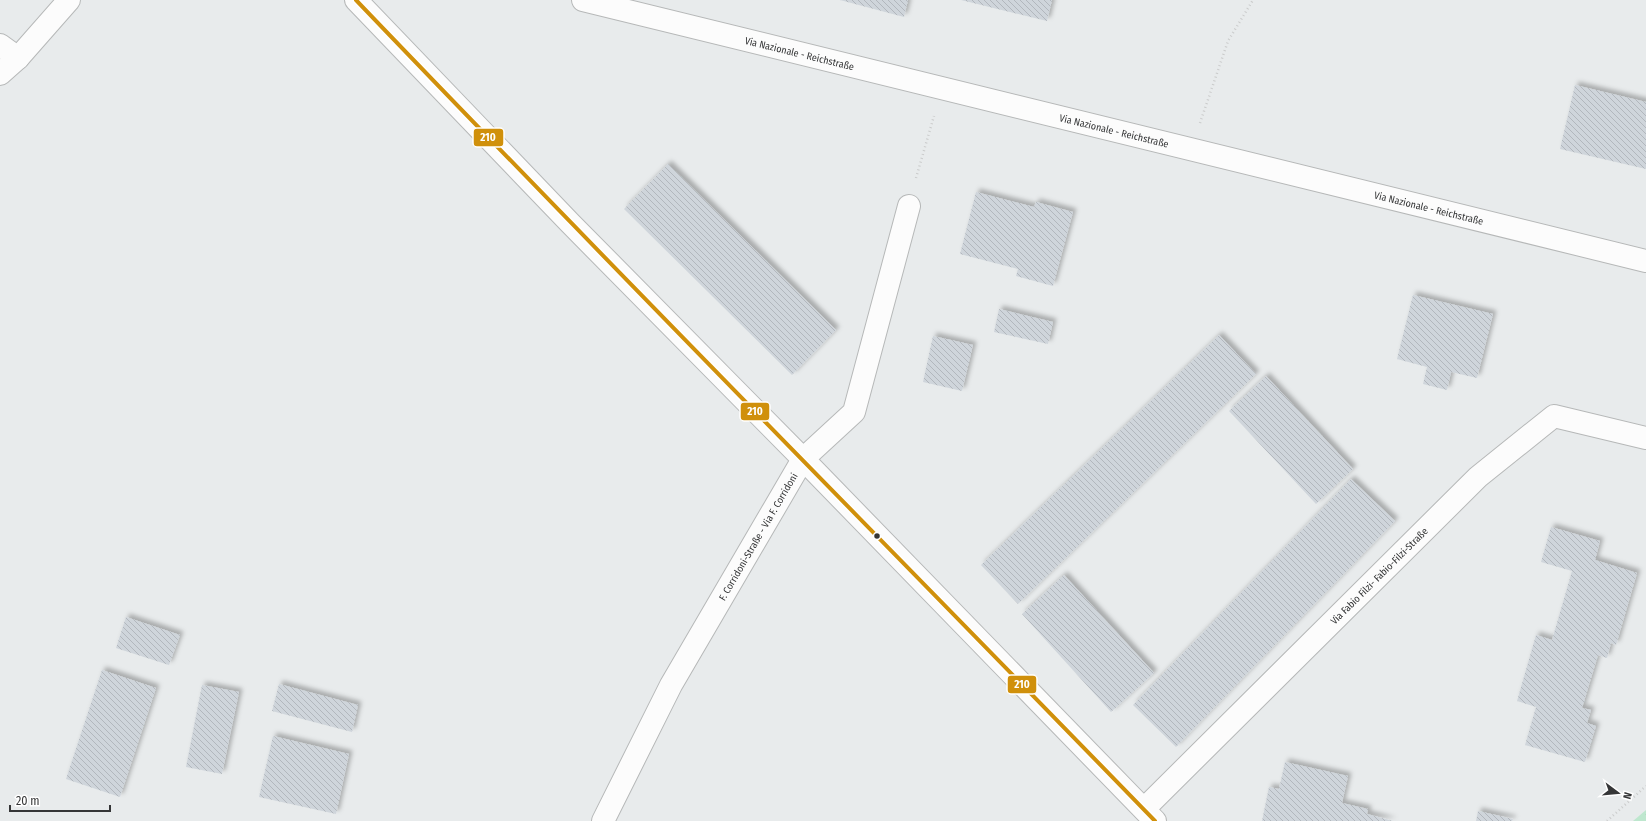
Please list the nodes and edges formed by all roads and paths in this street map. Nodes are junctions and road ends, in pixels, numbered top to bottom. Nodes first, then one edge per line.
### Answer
1 (69, 0) edge
2 (356, 0) edge
3 (583, 0) edge
4 (1253, 0) edge
5 (0, 45) edge
6 (18, 58) junction
7 (0, 74) edge
8 (941, 88) junction
9 (1191, 150) junction
10 (909, 206) joint
11 (1646, 261) edge
12 (1646, 438) edge
13 (803, 459) junction
14 (1646, 786) edge
15 (1150, 815) edge
16 (603, 821) edge
17 (1607, 821) edge

1 - 6 street
2 - 13 street
3 - 8 street, Via Nazionale - Reichstraße
4 - 9 path
5 - 6 street
6 - 7 street
8 - 9 street, Via Nazionale - Reichstraße
8 - 10 path
9 - 11 street, Via Nazionale - Reichstraße
10 - 13 street, F. Corridoni-Straße - Via F. Corridoni
12 - 15 street, Via Fabio Filzi- Fabio-Filzi-Straße
13 - 15 street
13 - 16 street, F. Corridoni-Straße - Via F. Corridoni
14 - 17 path

